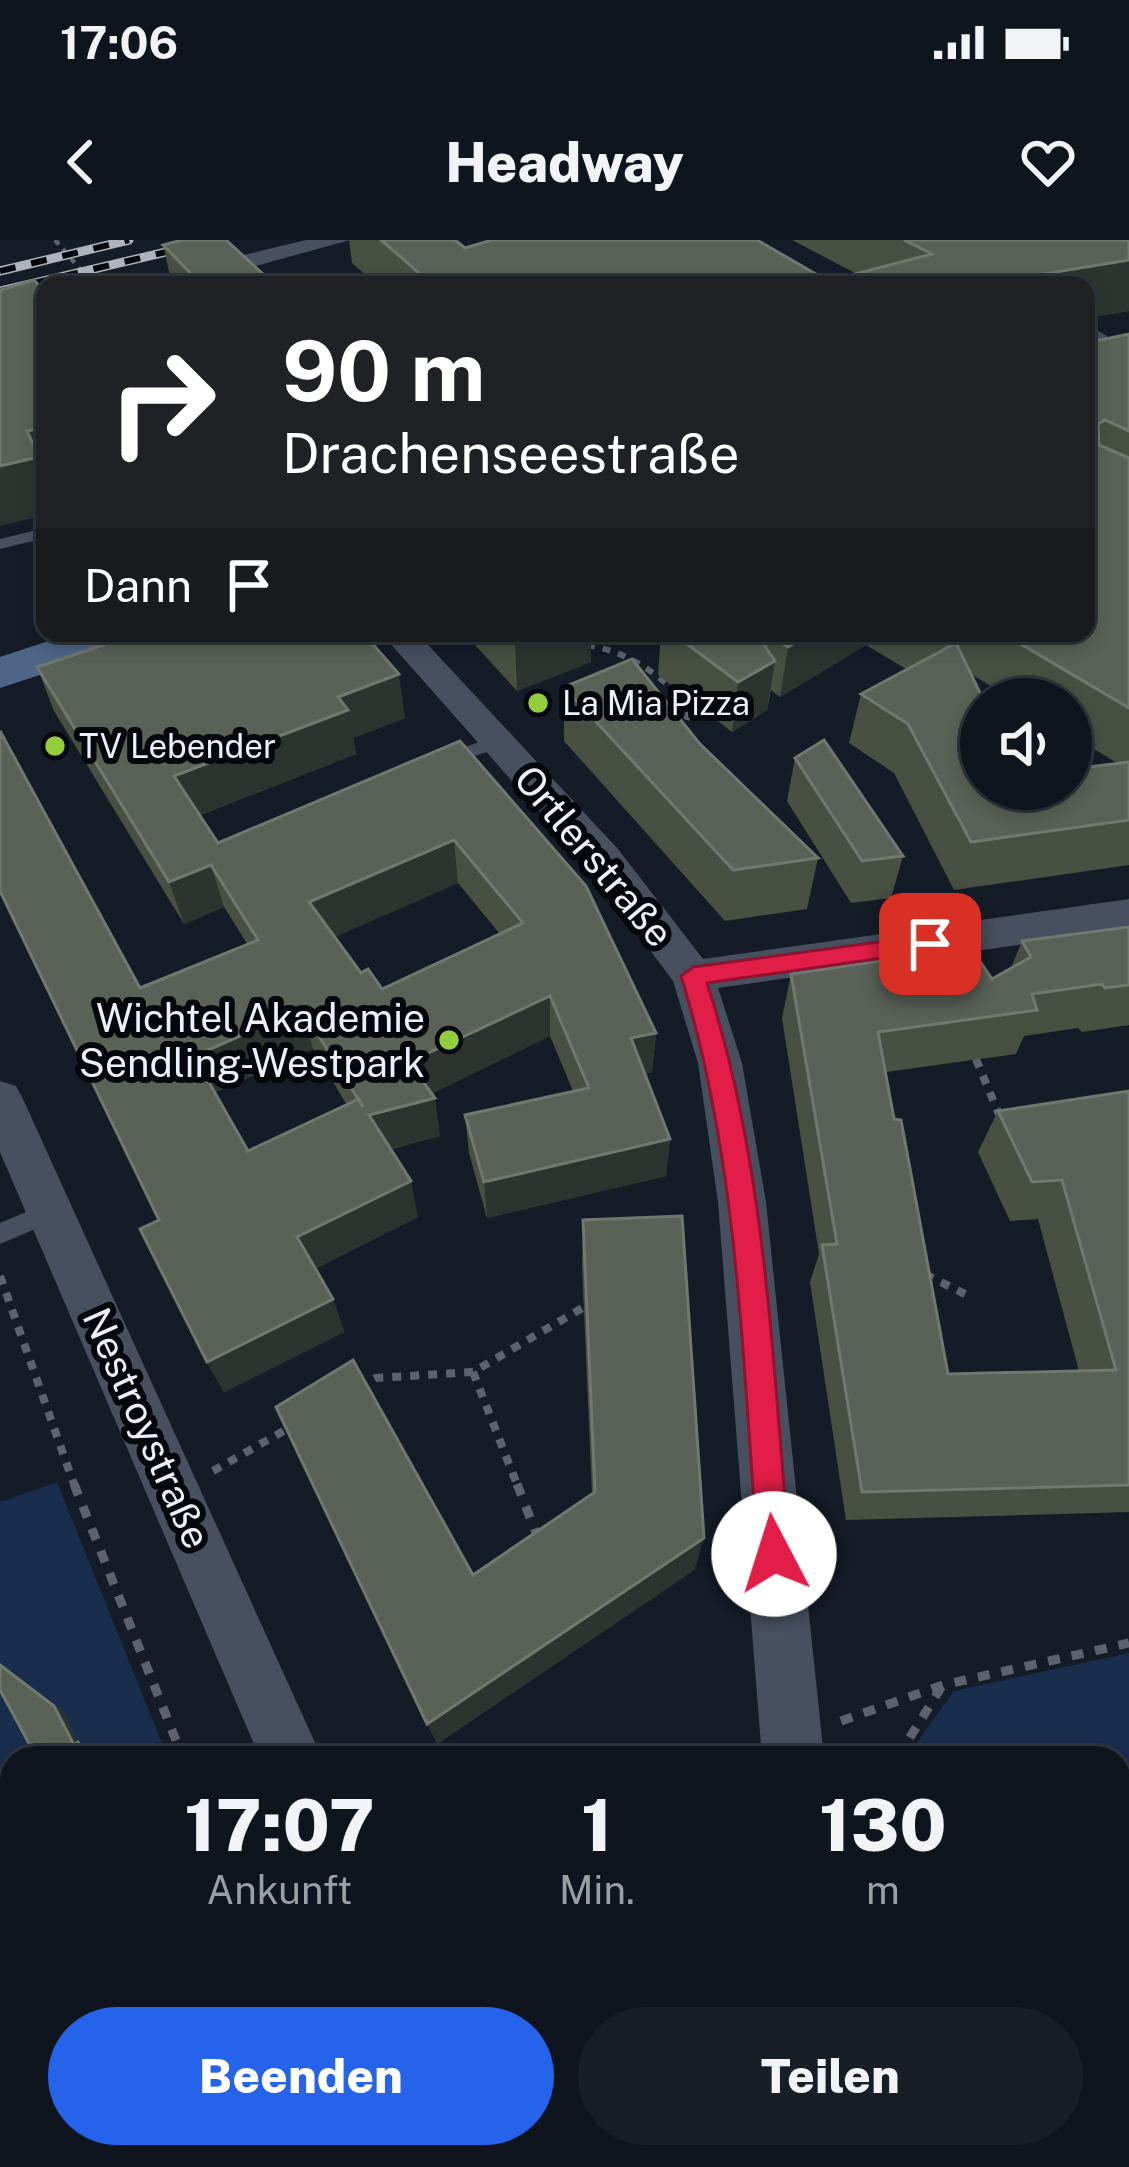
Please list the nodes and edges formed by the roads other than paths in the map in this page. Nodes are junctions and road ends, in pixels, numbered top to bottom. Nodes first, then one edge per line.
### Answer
1 (337, 240) edge
2 (191, 276) edge
3 (36, 534) edge
4 (0, 544) edge
5 (94, 642) edge
6 (406, 642) edge
7 (0, 673) edge
8 (497, 742) junction
9 (442, 761) edge
10 (1129, 914) edge
11 (693, 976) junction
12 (0, 1099) edge
13 (52, 1211) junction
14 (0, 1234) edge
15 (286, 1746) edge
16 (793, 1746) edge

1 - 2 street
3 - 4 lane
5 - 7 street
6 - 8 street, Ortlerstraße
8 - 9 lane
8 - 11 street, Ortlerstraße
10 - 11 street
11 - 16 street, Ortlerstraße
12 - 13 street, Nestroystraße
13 - 14 lane
13 - 15 street, Nestroystraße

